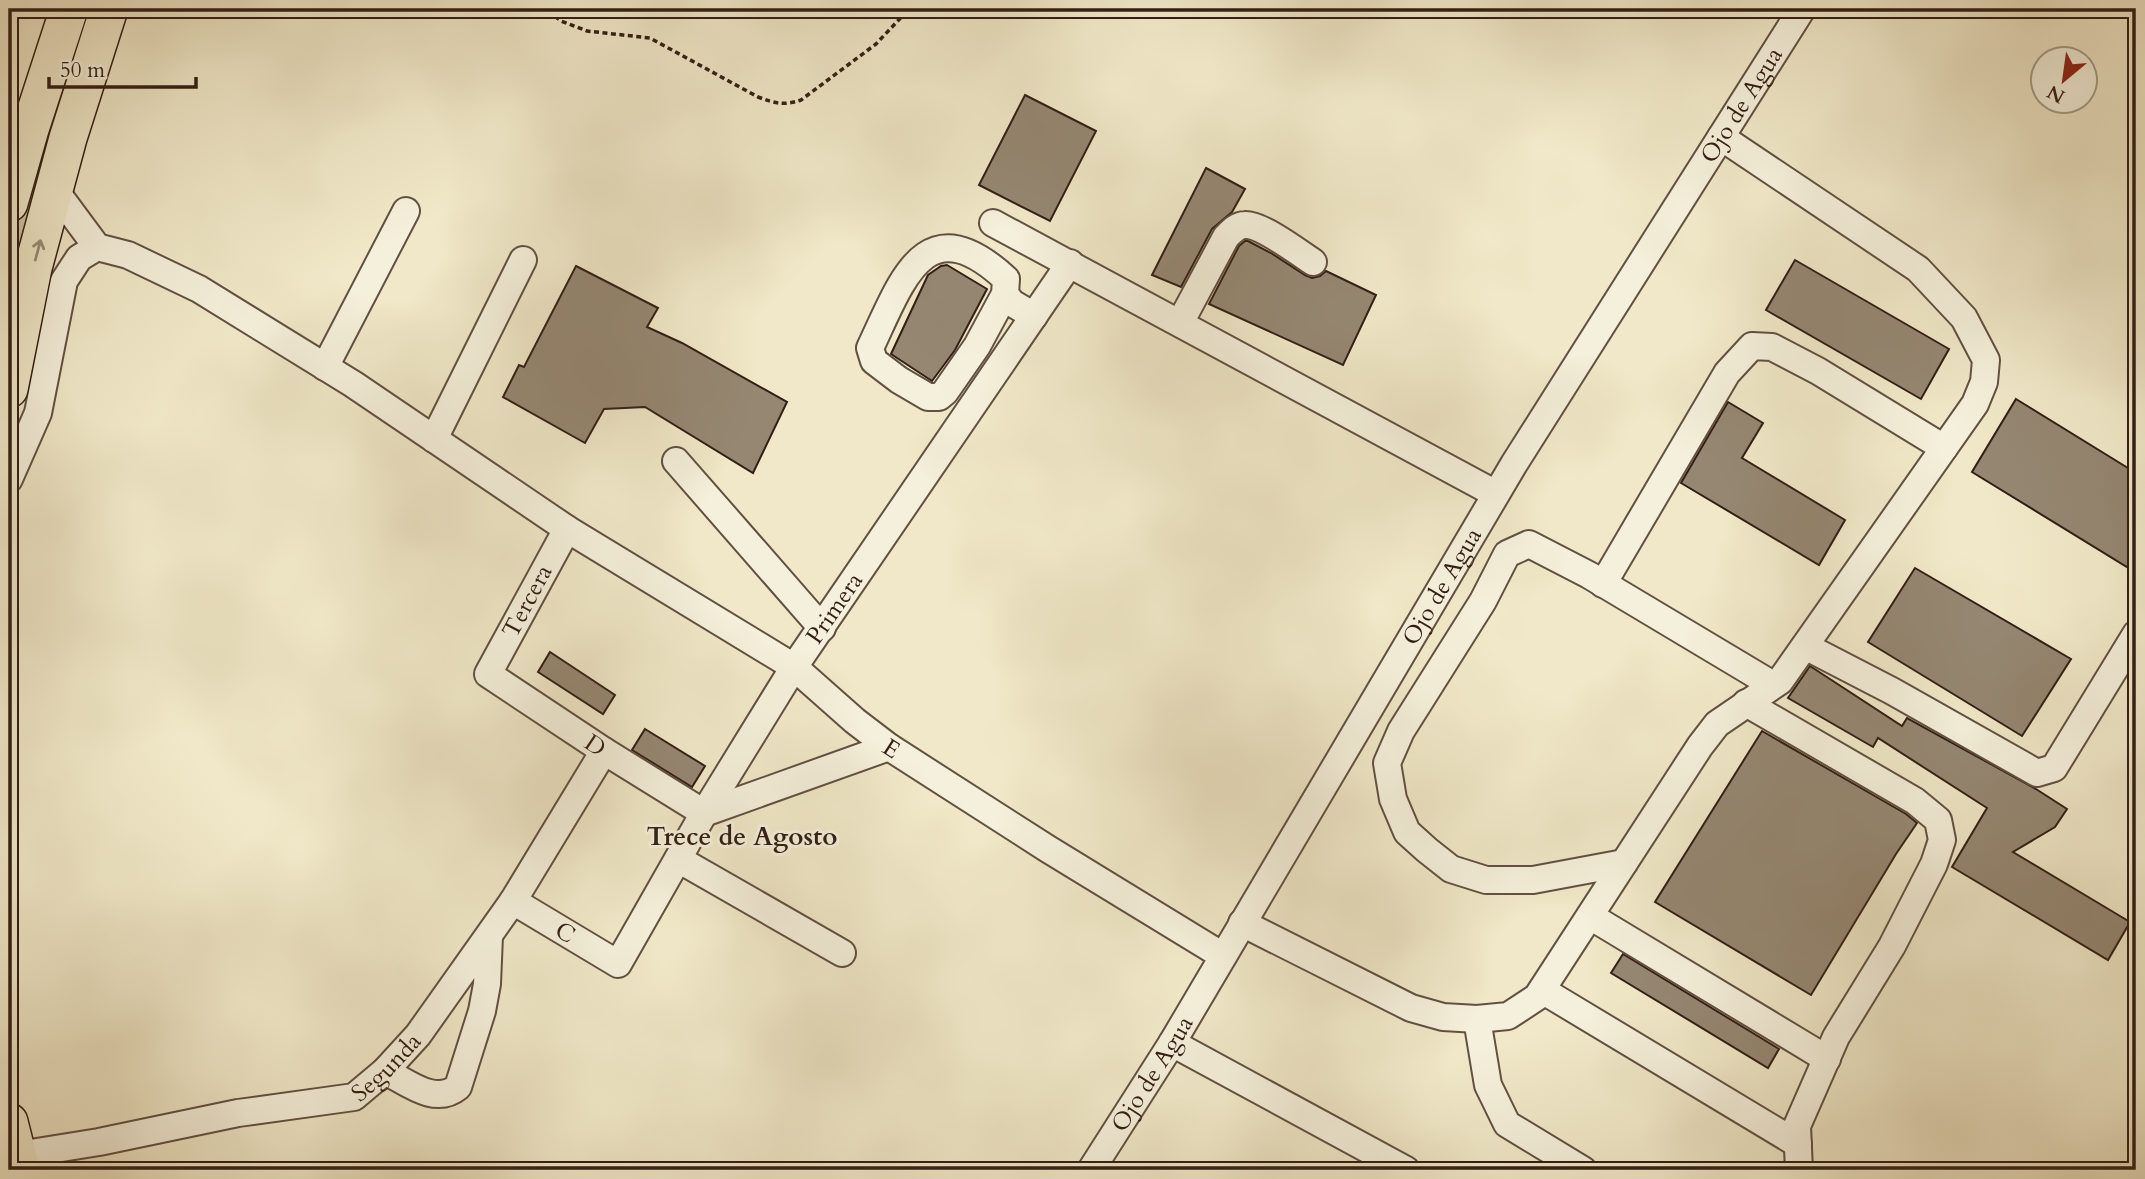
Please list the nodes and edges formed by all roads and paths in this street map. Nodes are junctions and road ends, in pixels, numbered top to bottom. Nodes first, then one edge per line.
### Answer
1 (69, 9) edge
2 (109, 9) edge
3 (552, 9) edge
4 (909, 9) edge
5 (1802, 9) edge
6 (1721, 137) junction
7 (54, 189) junction
8 (9, 203) edge
9 (406, 211) dead end
10 (993, 223) dead end
11 (97, 247) junction
12 (523, 260) dead end
13 (1313, 262) dead end
14 (1070, 263) junction
15 (1005, 294) junction
16 (1034, 316) junction
17 (1180, 323) junction
18 (325, 368) junction
19 (9, 388) edge
20 (434, 439) junction
21 (1944, 448) junction
22 (676, 461) dead end
23 (9, 479) edge
24 (1496, 494) junction
25 (567, 529) junction
26 (1603, 584) junction
27 (822, 628) junction
28 (2136, 634) edge
29 (1805, 646) junction
30 (794, 667) junction
31 (488, 674) joint
32 (1773, 685) junction
33 (1746, 703) junction
34 (889, 747) junction
35 (604, 751) junction
36 (704, 813) junction
37 (678, 859) junction
38 (1624, 863) junction
39 (513, 901) junction
40 (1590, 916) junction
41 (1242, 923) junction
42 (489, 936) junction
43 (842, 953) dead end
44 (1223, 956) junction
45 (618, 964) joint
46 (1542, 990) junction
47 (1477, 1019) junction
48 (1172, 1043) junction
49 (1827, 1059) junction
50 (385, 1071) junction
51 (16, 1149) edge
52 (1799, 1157) edge
53 (1091, 1170) edge
54 (1406, 1170) edge
55 (1583, 1170) edge

1 - 8 highway
2 - 7 highway
3 - 4 path
5 - 6 street, Ojo de Agua
6 - 21 street
6 - 24 street, Ojo de Agua
7 - 11 street
19 -> 7 highway
9 - 18 street
10 - 14 street
11 - 18 street, E
11 - 23 street
12 - 20 street
13 - 17 street
14 - 16 street, Primera
14 - 17 street
15 - 15 street
15 - 16 street
16 - 27 street, Primera
17 - 24 street
18 - 20 street, E
20 - 25 street, E
21 - 26 street
21 - 29 street
22 - 27 street
24 - 41 street, Ojo de Agua
25 - 30 street, E
25 - 31 street, Tercera
26 - 32 street
26 - 38 street
27 - 30 street, Primera
28 - 29 street
29 - 32 street
30 - 34 street, E
30 - 36 street, Primera
31 - 35 street, D
32 - 33 street
33 - 38 street
33 - 49 street
34 - 36 street
34 - 44 street, E
35 - 36 street, D
35 - 39 street, Segunda
36 - 37 street, Primera
37 - 43 street
37 - 45 street, Primera
38 - 40 street
39 - 42 street, Segunda
39 - 45 street, C
40 - 46 street
40 - 49 street
41 - 44 street, Ojo de Agua
41 - 47 street
42 - 50 street, Segunda
42 - 50 street
44 - 48 street, Ojo de Agua
46 - 47 street
46 - 52 street
47 - 55 street
48 - 53 street, Ojo de Agua
48 - 54 street
49 - 52 street
50 - 51 street, Segunda

